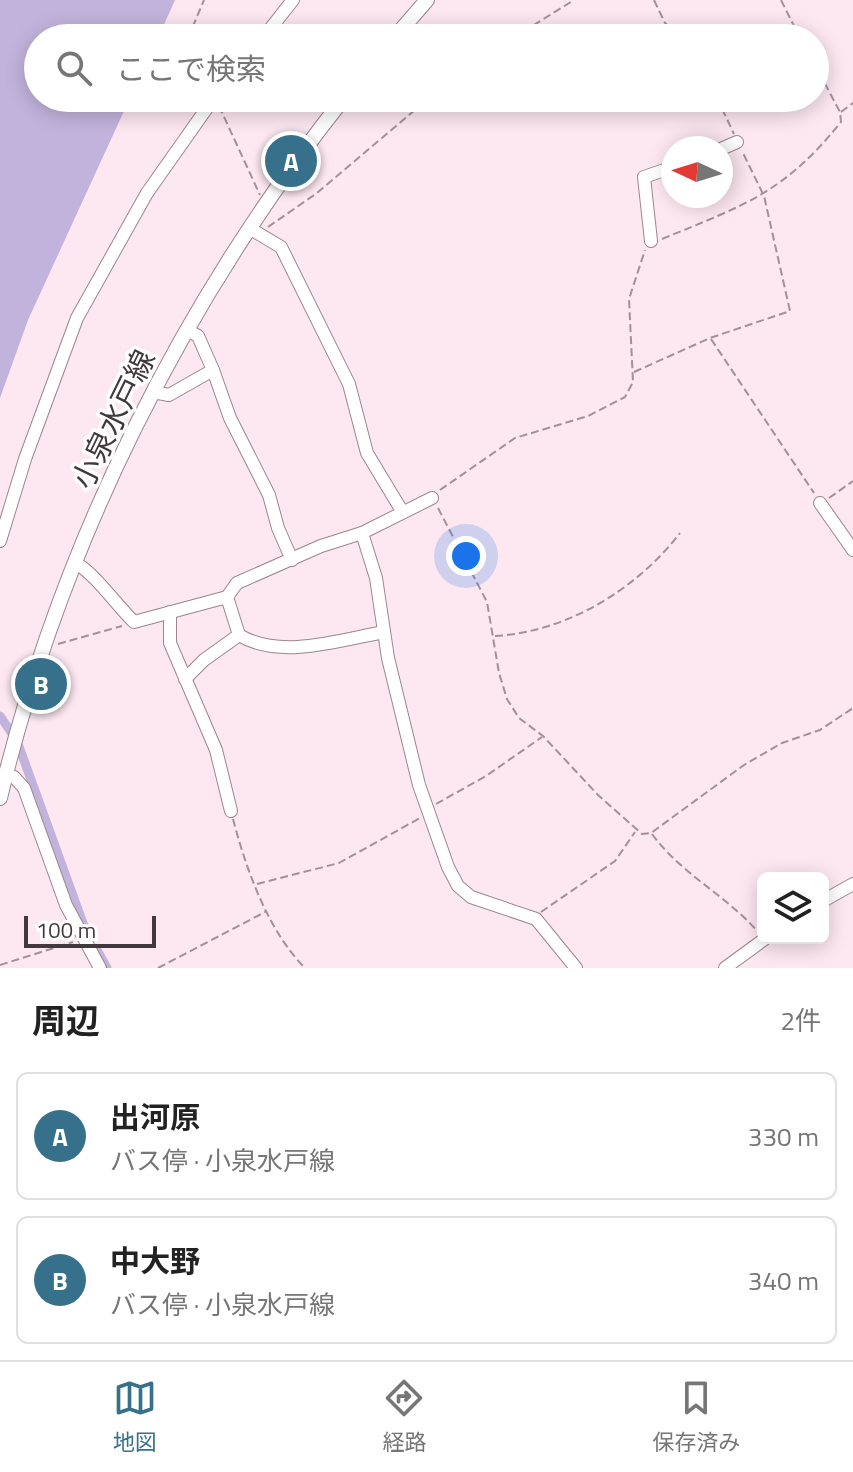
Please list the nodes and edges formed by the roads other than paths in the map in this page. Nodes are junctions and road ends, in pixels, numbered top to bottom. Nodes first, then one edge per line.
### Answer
1 (293, 0) edge
2 (427, 0) edge
3 (274, 24) edge
4 (406, 24) edge
5 (205, 112) edge
6 (334, 112) edge
7 (737, 142) road end
8 (733, 144) edge
9 (661, 171) edge
10 (256, 231) junction
11 (651, 241) road end
12 (187, 330) junction
13 (213, 370) junction
14 (153, 392) junction
15 (432, 498) road end
16 (820, 503) road end
17 (402, 511) junction
18 (362, 533) junction
19 (0, 541) edge
20 (853, 550) edge
21 (292, 560) junction
22 (75, 563) junction
23 (227, 597) junction
24 (170, 612) junction
25 (384, 632) junction
26 (239, 635) junction
27 (185, 679) junction
28 (6, 774) junction
29 (0, 798) edge
30 (231, 811) road end
31 (853, 884) edge
32 (829, 898) edge
33 (757, 944) edge
34 (100, 968) edge
35 (576, 968) edge
36 (725, 968) edge

1 - 3 street
2 - 4 main road
5 - 19 street
6 - 10 main road, 小泉水戸線
7 - 8 street
9 - 11 street
10 - 12 main road, 小泉水戸線
10 - 17 street
12 - 13 street
12 - 14 main road, 小泉水戸線
13 - 14 street
13 - 21 street
14 - 22 main road, 小泉水戸線
15 - 17 street
16 - 20 street
17 - 18 street
18 - 21 street
18 - 25 street
21 - 23 street
22 - 24 street
22 - 28 main road, 小泉水戸線
23 - 24 street
23 - 26 street
24 - 27 street
25 - 26 street
25 - 35 street
26 - 27 street
27 - 30 street
28 - 29 main road, 小泉水戸線
28 - 34 street
31 - 32 street
33 - 36 street

